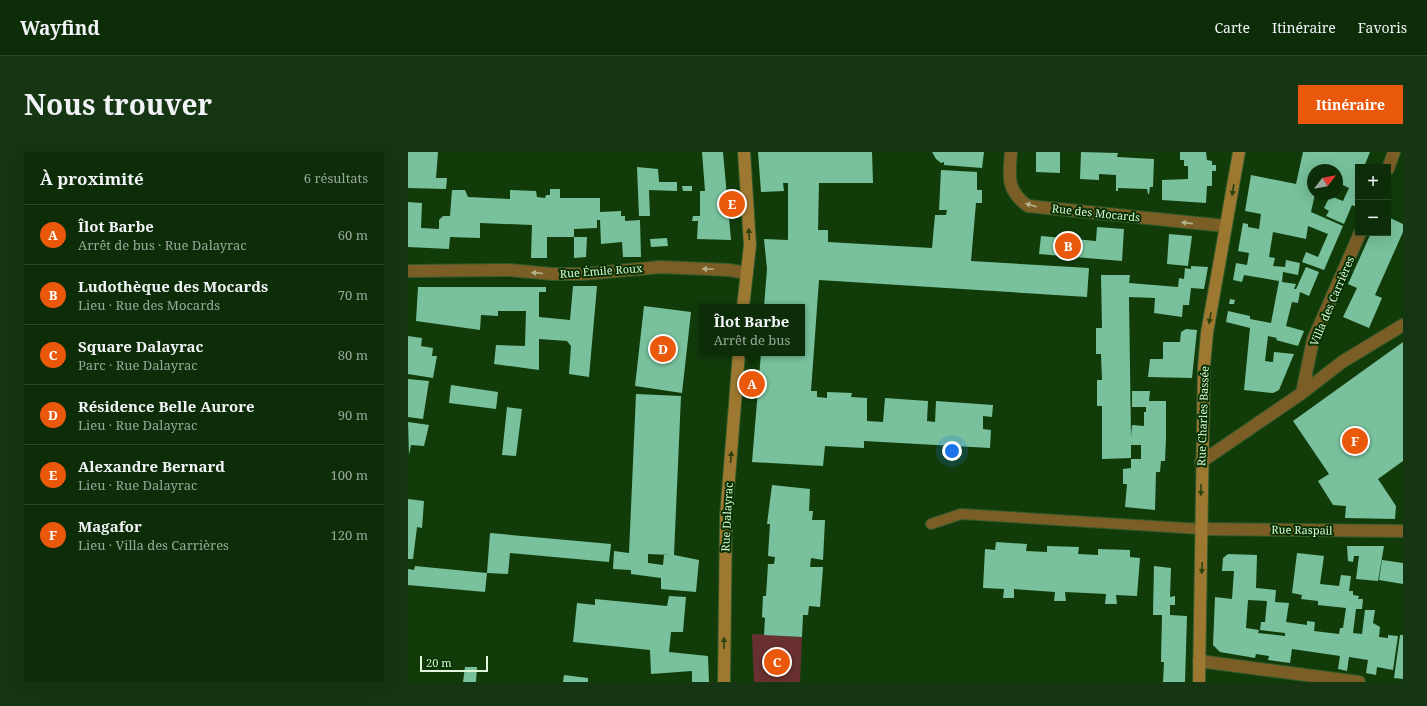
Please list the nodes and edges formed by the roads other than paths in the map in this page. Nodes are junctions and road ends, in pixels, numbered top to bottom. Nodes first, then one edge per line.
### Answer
1 (744, 152) edge
2 (1011, 152) edge
3 (1239, 152) edge
4 (1394, 152) edge
5 (1390, 164) edge
6 (1226, 226) junction
7 (1359, 236) edge
8 (408, 271) edge
9 (747, 273) junction
10 (744, 304) edge
11 (1403, 325) edge
12 (739, 356) edge
13 (1302, 393) junction
14 (1201, 462) junction
15 (931, 524) dead end
16 (1201, 530) junction
17 (1403, 531) edge
18 (1199, 661) junction
19 (724, 682) edge
20 (1198, 682) edge
21 (1359, 682) edge

9 -> 1 street
6 -> 2 street, Rue des Mocards
3 -> 6 street, Rue Charles Bassée
4 - 5 street
6 -> 14 street, Rue Charles Bassée
7 - 13 street, Villa des Carrières
9 -> 8 street, Rue Émile Roux
9 - 10 street
11 - 13 street
19 -> 12 street, Rue Dalayrac
13 - 14 street
14 -> 16 street, Rue Charles Bassée
15 - 16 lane
16 - 17 street, Rue Raspail
16 -> 18 street, Rue Charles Bassée
18 - 20 street, Rue Charles Bassée
18 - 21 street

